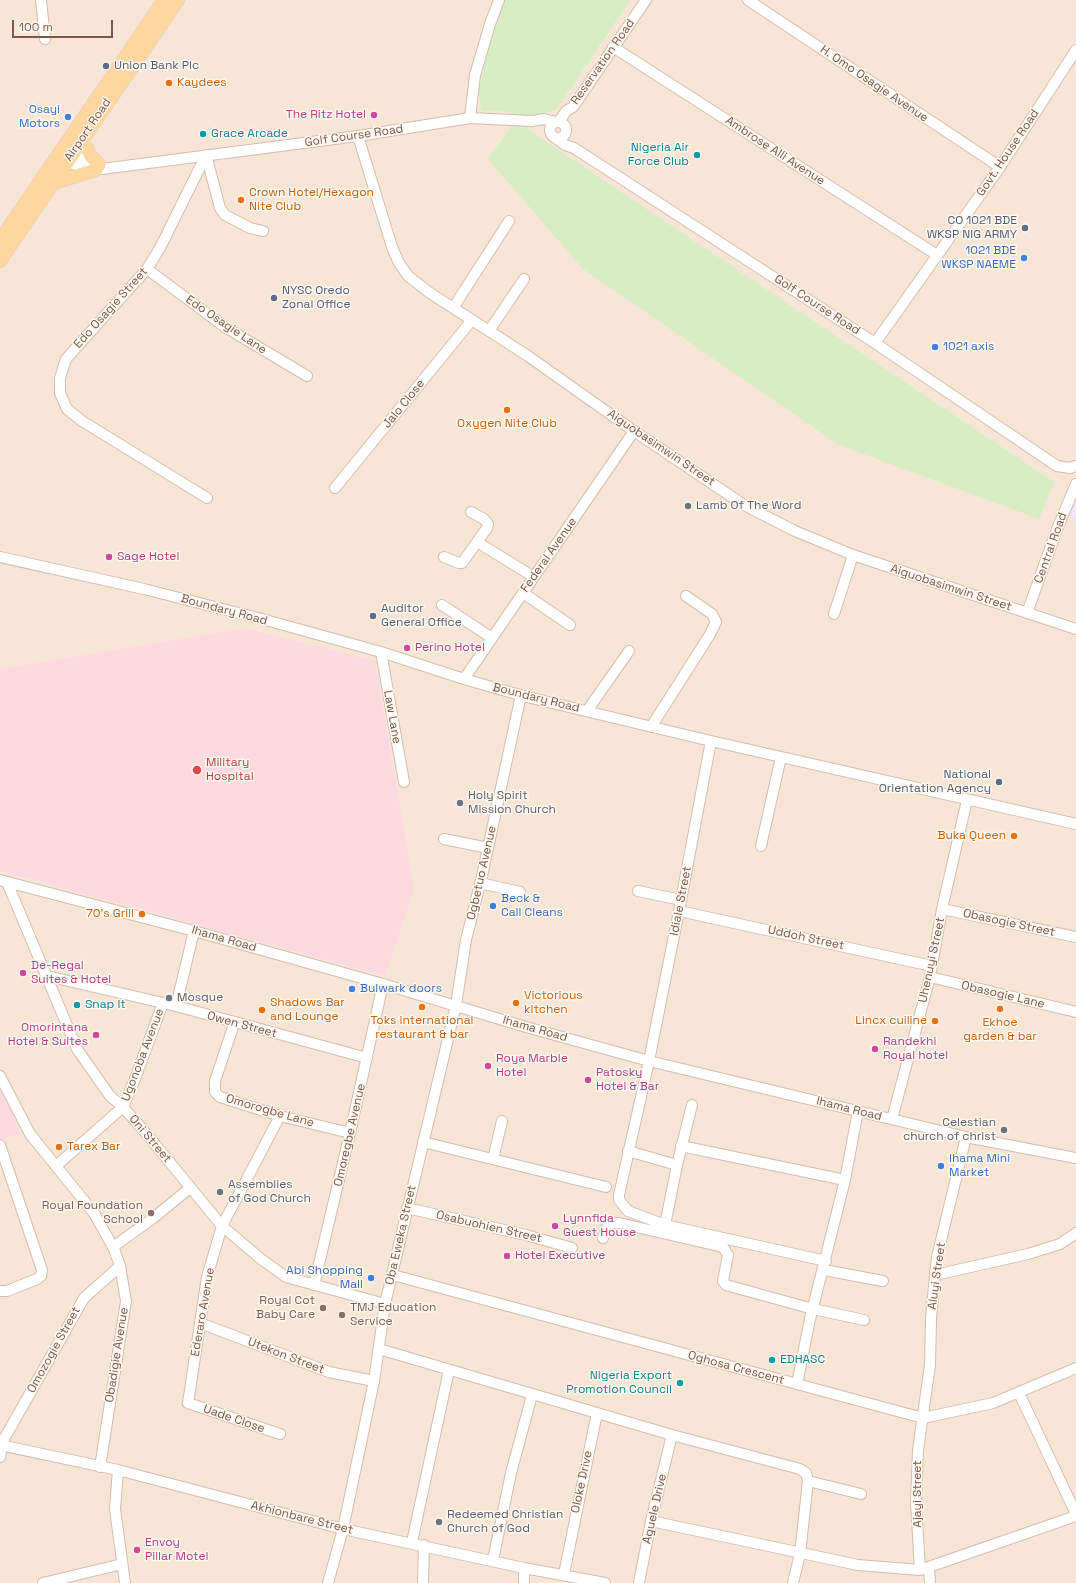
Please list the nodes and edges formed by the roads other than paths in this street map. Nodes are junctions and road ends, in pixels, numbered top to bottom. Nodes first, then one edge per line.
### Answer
1 (41, 0) edge
2 (164, 0) edge
3 (178, 0) edge
4 (499, 0) edge
5 (646, 0) edge
6 (748, 0) edge
7 (45, 39) dead end
8 (613, 47) junction
9 (1076, 50) edge
10 (470, 118) junction
11 (532, 121) junction
12 (561, 125) junction
13 (553, 135) junction
14 (358, 136) junction
15 (82, 139) junction
16 (574, 148) junction
17 (64, 155) junction
18 (206, 155) junction
19 (100, 167) junction
20 (1000, 167) junction
21 (54, 183) junction
22 (509, 221) dead end
23 (263, 231) dead end
24 (0, 240) edge
25 (937, 255) junction
26 (0, 261) edge
27 (147, 269) junction
28 (524, 279) dead end
29 (454, 308) junction
30 (472, 320) junction
31 (490, 331) junction
32 (875, 343) junction
33 (307, 376) dead end
34 (634, 431) junction
35 (1073, 467) edge
36 (1076, 485) edge
37 (335, 488) dead end
38 (207, 498) dead end
39 (471, 512) dead end
40 (478, 542) junction
41 (853, 555) junction
42 (0, 556) edge
43 (444, 557) dead end
44 (534, 577) junction
45 (523, 593) junction
46 (686, 596) dead end
47 (442, 605) dead end
48 (1027, 613) junction
49 (834, 614) dead end
50 (570, 625) dead end
51 (1076, 629) edge
52 (492, 638) junction
53 (629, 651) dead end
54 (381, 652) junction
55 (464, 679) junction
56 (521, 695) junction
57 (586, 711) junction
58 (651, 727) junction
59 (711, 741) junction
60 (781, 757) junction
61 (404, 782) dead end
62 (967, 800) junction
63 (1076, 824) edge
64 (444, 839) dead end
65 (761, 846) dead end
66 (488, 848) junction
67 (4, 881) edge
68 (480, 883) junction
69 (638, 891) dead end
70 (520, 892) dead end
71 (680, 906) junction
72 (942, 909) junction
73 (194, 930) junction
74 (1076, 937) edge
75 (932, 966) junction
76 (47, 976) junction
77 (930, 978) junction
78 (383, 984) junction
79 (163, 1003) junction
80 (456, 1005) junction
81 (176, 1006) junction
82 (1076, 1012) edge
83 (234, 1024) junction
84 (367, 1058) junction
85 (649, 1061) junction
86 (0, 1076) edge
87 (692, 1105) dead end
88 (123, 1107) junction
89 (858, 1111) junction
90 (280, 1116) junction
91 (892, 1119) junction
92 (502, 1121) dead end
93 (350, 1133) junction
94 (966, 1137) junction
95 (423, 1142) junction
96 (0, 1145) edge
97 (681, 1146) junction
98 (628, 1151) junction
99 (1076, 1158) edge
100 (493, 1159) junction
101 (677, 1165) junction
102 (56, 1166) junction
103 (845, 1180) junction
104 (606, 1187) dead end
105 (190, 1188) junction
106 (407, 1208) junction
107 (665, 1225) junction
108 (222, 1226) junction
109 (1076, 1233) edge
110 (603, 1238) dead end
111 (113, 1247) junction
112 (572, 1248) dead end
113 (120, 1266) junction
114 (825, 1266) junction
115 (393, 1275) junction
116 (935, 1275) junction
117 (883, 1281) dead end
118 (314, 1285) junction
119 (0, 1291) edge
120 (385, 1304) junction
121 (813, 1309) junction
122 (864, 1320) dead end
123 (200, 1323) junction
124 (379, 1350) junction
125 (1076, 1368) edge
126 (449, 1370) junction
127 (374, 1381) junction
128 (797, 1384) junction
129 (1019, 1393) junction
130 (532, 1395) junction
131 (188, 1403) joint
132 (597, 1413) junction
133 (923, 1418) junction
134 (280, 1434) dead end
135 (672, 1435) junction
136 (1, 1445) edge
137 (0, 1457) edge
138 (100, 1467) junction
139 (118, 1470) junction
140 (808, 1481) junction
141 (861, 1494) dead end
142 (1076, 1515) edge
143 (651, 1522) junction
144 (343, 1529) junction
145 (412, 1542) junction
146 (424, 1545) junction
147 (800, 1554) junction
148 (493, 1560) junction
149 (122, 1564) junction
150 (524, 1568) junction
151 (924, 1569) junction
152 (564, 1574) junction
153 (43, 1583) edge
154 (125, 1583) edge
155 (328, 1583) edge
156 (423, 1583) edge
157 (524, 1583) edge
158 (602, 1583) edge
159 (639, 1583) edge
160 (793, 1583) edge
161 (930, 1583) edge

1 - 7 street
2 - 17 main road, Airport Road
3 - 15 main road, Airport Road
4 - 10 street
5 - 8 street, Reservation Road
6 - 20 street, H. Omo Osagie Avenue
8 - 12 street, Reservation Road
8 - 25 street, Ambrose Alli Avenue
9 - 20 street, Govt. House Road
10 - 11 street, Golf Course Road
10 - 14 street, Golf Course Road
11 - 12 street
11 - 13 street, Golf Course Road
12 - 13 street
12 - 13 street
12 - 16 street
13 - 16 street, Golf Course Road
14 - 18 street, Golf Course Road
14 - 29 street, Aiguobasimwin Street
15 - 17 main road, Airport Road
15 - 19 main road
16 - 32 street, Golf Course Road
17 - 19 street, Golf Course Road
17 - 21 main road, Airport Road
17 - 24 main road, Airport Road
18 - 19 street, Golf Course Road
18 - 23 street
18 - 27 street, Edo Osagie Street
19 - 21 main road
20 - 25 street, Govt. House Road
21 - 26 main road, Airport Road
22 - 29 street
25 - 32 street, Govt. House Road
27 - 33 street, Edo Osagie Lane
27 - 38 street, Edo Osagie Street
28 - 31 street
29 - 30 street, Aiguobasimwin Street
30 - 31 street, Aiguobasimwin Street
30 - 37 street, Jalo Close
31 - 34 street, Aiguobasimwin Street
32 - 35 street, Golf Course Road
34 - 41 street, Aiguobasimwin Street
34 - 44 street, Federal Avenue
35 - 36 street
36 - 48 street, Central Road
39 - 40 street
40 - 43 street
40 - 44 street
41 - 48 street, Aiguobasimwin Street
41 - 49 street
42 - 54 street, Boundary Road
44 - 45 street, Federal Avenue
45 - 50 street
45 - 52 street, Federal Avenue
46 - 58 street
47 - 52 street
48 - 51 street, Aiguobasimwin Street
52 - 55 street, Federal Avenue
53 - 57 street
54 - 55 street, Boundary Road
54 - 61 street, Law Lane
55 - 56 street, Boundary Road
56 - 57 street, Boundary Road
56 - 66 street, Ogbetuo Avenue
57 - 58 street, Boundary Road
58 - 59 street, Boundary Road
59 - 60 street, Boundary Road
59 - 71 street, Idiale Street
60 - 62 street, Boundary Road
60 - 65 street
62 - 63 street, Boundary Road
62 - 72 street, Uhenuyi Street
64 - 66 street
66 - 68 street, Ogbetuo Avenue
67 - 73 street, Ihama Road
67 - 76 street, Oni Street
68 - 70 street
68 - 80 street, Ogbetuo Avenue
69 - 71 street, Uddoh Street
71 - 75 street, Uddoh Street
71 - 85 street, Idiale Street
72 - 74 street, Obasogie Street
72 - 75 street, Uhenuyi Street
73 - 78 street, Ihama Road
73 - 81 street
75 - 77 street, Uhenuyi Street
76 - 79 street, Owen Street
76 - 88 street, Oni Street
77 - 82 street, Obasogie Lane
77 - 91 street, Uhenuyi Street
78 - 80 street, Ihama Road
78 - 84 street, Omoregbe Avenue
79 - 81 street, Owen Street
79 - 88 street, Ugonoba Avenue
80 - 85 street, Ihama Road
80 - 95 street, Oba Eweka Street
81 - 83 street, Owen Street
83 - 84 street, Owen Street
83 - 90 street, Omorogbe Lane
84 - 93 street, Omoregbe Avenue
85 - 89 street, Ihama Road
85 - 98 street, Idiale Street
86 - 102 street, Obadigie Avenue
87 - 97 street
88 - 102 street
88 - 105 street, Oni Street
89 - 91 street, Ihama Road
89 - 103 street
90 - 93 street, Omorogbe Lane
90 - 108 street, Ederaro Avenue
91 - 94 street, Ihama Road
92 - 100 street
93 - 118 street, Omoregbe Avenue
94 - 99 street, Ihama Road
94 - 116 street, Aluyi Street
95 - 100 street
95 - 106 street, Oba Eweka Street
96 - 119 street
97 - 101 street
97 - 103 street
98 - 101 street
98 - 107 street, Idiale Street
100 - 104 street
101 - 107 street
102 - 111 street, Obadigie Avenue
103 - 114 street
105 - 108 street, Oni Street
105 - 111 street
106 - 112 street, Osabuohien Street
106 - 115 street, Oba Eweka Street
107 - 114 street, Idiale Street
108 - 118 street, Oni Street
108 - 123 street, Ederaro Avenue
109 - 116 street
110 - 121 street
111 - 113 street, Obadigie Avenue
113 - 136 street, Omozogie Street
113 - 138 street, Obadigie Avenue
114 - 117 street, Idiale Street
114 - 121 street
115 - 120 street, Oba Eweka Street
115 - 128 street, Oghosa Crescent
116 - 133 street, Aluyi Street
118 - 120 street, Oni Street
120 - 124 street, Oba Eweka Street
121 - 122 street
121 - 128 street
123 - 127 street, Utekon Street
123 - 131 street, Ederaro Avenue
124 - 126 street
124 - 127 street, Oba Eweka Street
125 - 129 street, Oghosa Crescent
126 - 130 street
126 - 145 street
127 - 144 street, Oba Eweka Street
128 - 133 street, Oghosa Crescent
129 - 133 street, Oghosa Crescent
129 - 142 street
130 - 132 street
130 - 148 street
131 - 134 street, Uade Close
132 - 135 street
132 - 152 street, Oloke Drive
133 - 151 street, Ajayi Street
135 - 140 street
135 - 143 street, Aguele Drive
136 - 137 street, Omozogie Street
136 - 138 street, Akhionbare Street
138 - 139 street, Akhionbare Street
139 - 144 street, Akhionbare Street
139 - 149 street
140 - 141 street
140 - 147 street
142 - 151 street
143 - 147 street
143 - 159 street, Aguele Drive
144 - 145 street, Akhionbare Street
144 - 155 street, Oba Eweka Street
145 - 146 street, Akhionbare Street
146 - 148 street, Akhionbare Street
146 - 156 street
147 - 151 street
147 - 160 street
148 - 150 street, Akhionbare Street
149 - 153 street
149 - 154 street
150 - 152 street, Akhionbare Street
150 - 157 street
151 - 161 street, Ajayi Street
152 - 158 street, Akhionbare Street

